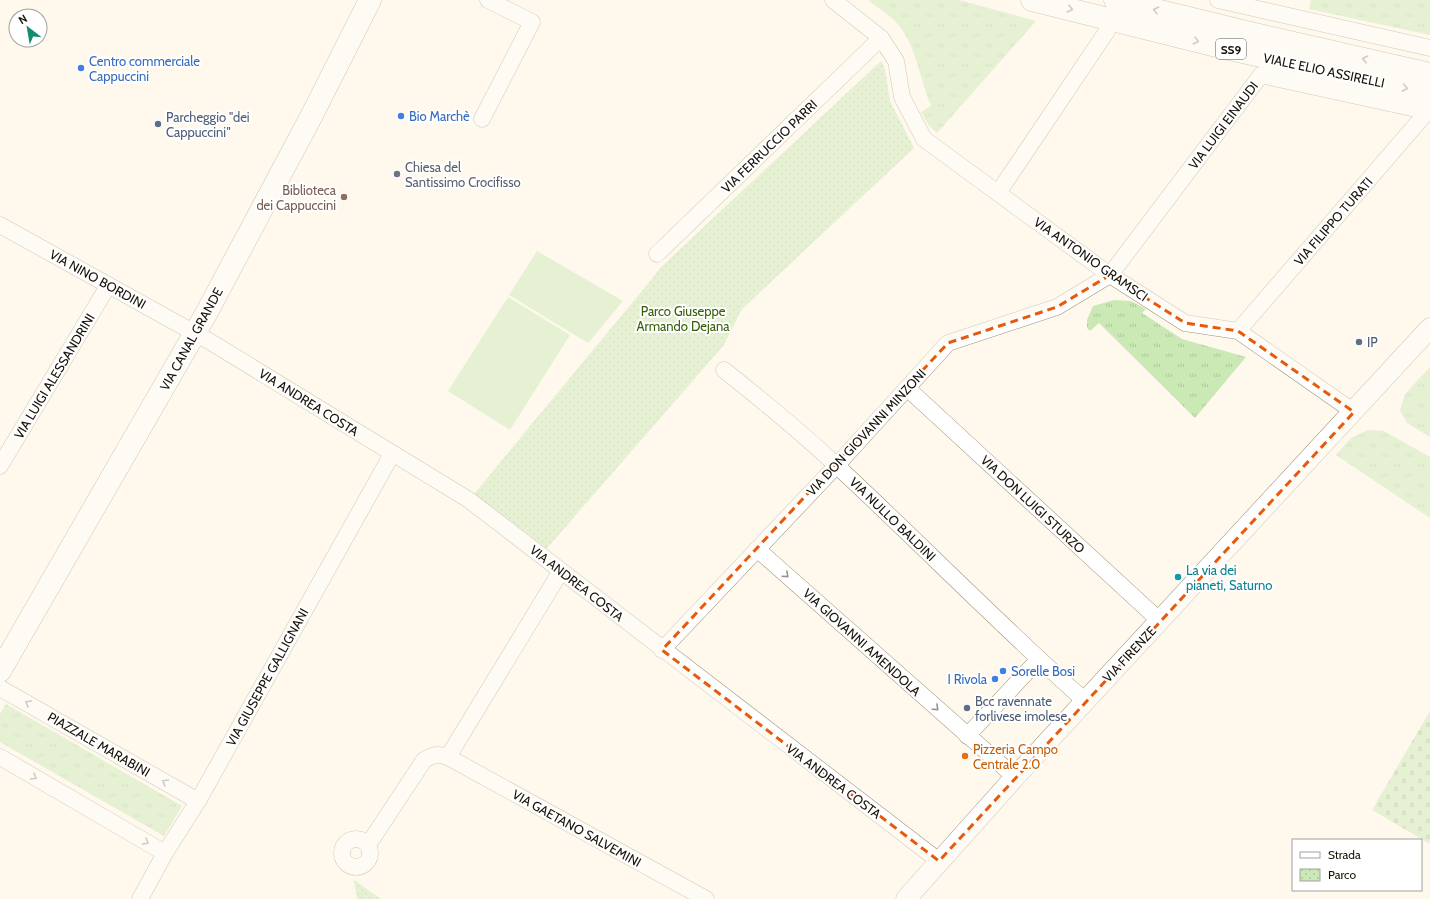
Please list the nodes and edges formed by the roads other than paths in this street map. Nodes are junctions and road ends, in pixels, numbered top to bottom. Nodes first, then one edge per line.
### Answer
1 (370, 0) edge
2 (488, 0) edge
3 (833, 0) edge
4 (1032, 0) edge
5 (1115, 0) edge
6 (1218, 0) edge
7 (1107, 31) dead end
8 (881, 38) junction
9 (1430, 48) edge
10 (1430, 74) edge
11 (1429, 106) edge
12 (482, 119) dead end
13 (998, 194) junction
14 (0, 225) edge
15 (657, 254) dead end
16 (1110, 275) junction
17 (108, 286) junction
18 (1430, 328) edge
19 (1238, 331) junction
20 (196, 333) junction
21 (724, 370) dead end
22 (907, 388) junction
23 (1354, 412) junction
24 (392, 454) junction
25 (837, 465) junction
26 (0, 466) edge
27 (757, 549) junction
28 (562, 571) junction
29 (1160, 620) junction
30 (662, 650) junction
31 (1039, 659) junction
32 (0, 671) edge
33 (0, 688) edge
34 (1086, 701) junction
35 (967, 736) junction
36 (0, 757) edge
37 (448, 757) junction
38 (1015, 778) junction
39 (198, 801) junction
40 (368, 845) dead end
41 (165, 853) junction
42 (939, 861) junction
43 (140, 899) edge
44 (706, 899) edge
45 (906, 899) edge

1 - 20 main road, VIA CANAL GRANDE
2 - 12 street
3 - 8 street, VIA ANTONIO GRAMSCI
4 -> 11 main road, VIALE ELIO ASSIRELLI / SS9
10 -> 5 main road, VIALE ELIO ASSIRELLI / SS9
6 - 9 street
7 - 13 street
8 - 13 street, VIA ANTONIO GRAMSCI
8 - 15 street, VIA FERRUCCIO PARRI
11 - 16 street, VIA LUIGI EINAUDI
11 - 19 street, VIA FILIPPO TURATI
13 - 16 street, VIA ANTONIO GRAMSCI
14 - 17 street, VIA NINO BORDINI
16 - 19 street, VIA ANTONIO GRAMSCI
16 - 22 street, VIA DON GIOVANNI MINZONI
17 - 20 street, VIA NINO BORDINI
17 - 26 street, VIA LUIGI ALESSANDRINI
18 - 23 street, VIA FIRENZE
19 - 23 street, VIA ANTONIO GRAMSCI
20 - 24 street, VIA ANDREA COSTA
20 - 32 main road, VIA CANAL GRANDE
21 - 25 street, VIA NULLO BALDINI
22 - 25 street, VIA DON GIOVANNI MINZONI
22 - 29 street, VIA DON LUIGI STURZO
23 - 29 street, VIA FIRENZE
24 - 28 street, VIA ANDREA COSTA
24 - 39 street, VIA GIUSEPPE GALLIGNANI
25 - 27 street, VIA DON GIOVANNI MINZONI
25 - 31 street, VIA NULLO BALDINI
27 - 30 street, VIA DON GIOVANNI MINZONI
27 -> 35 street, VIA GIOVANNI AMENDOLA
28 - 30 street, VIA ANDREA COSTA
28 - 37 street
29 - 34 street, VIA FIRENZE
30 - 42 street, VIA ANDREA COSTA
31 - 34 street, VIA NULLO BALDINI
31 - 35 street
39 -> 33 street, PIAZZALE MARABINI
34 - 38 street, VIA FIRENZE
35 - 38 street, VIA GIOVANNI AMENDOLA
36 -> 41 street
37 - 40 street, VIA GAETANO SALVEMINI
37 - 44 street, VIA GAETANO SALVEMINI
38 - 42 street, VIA FIRENZE
39 - 41 street, VIA GIUSEPPE GALLIGNANI
41 - 43 street, VIA GIUSEPPE GALLIGNANI
42 - 45 street, VIA FIRENZE

